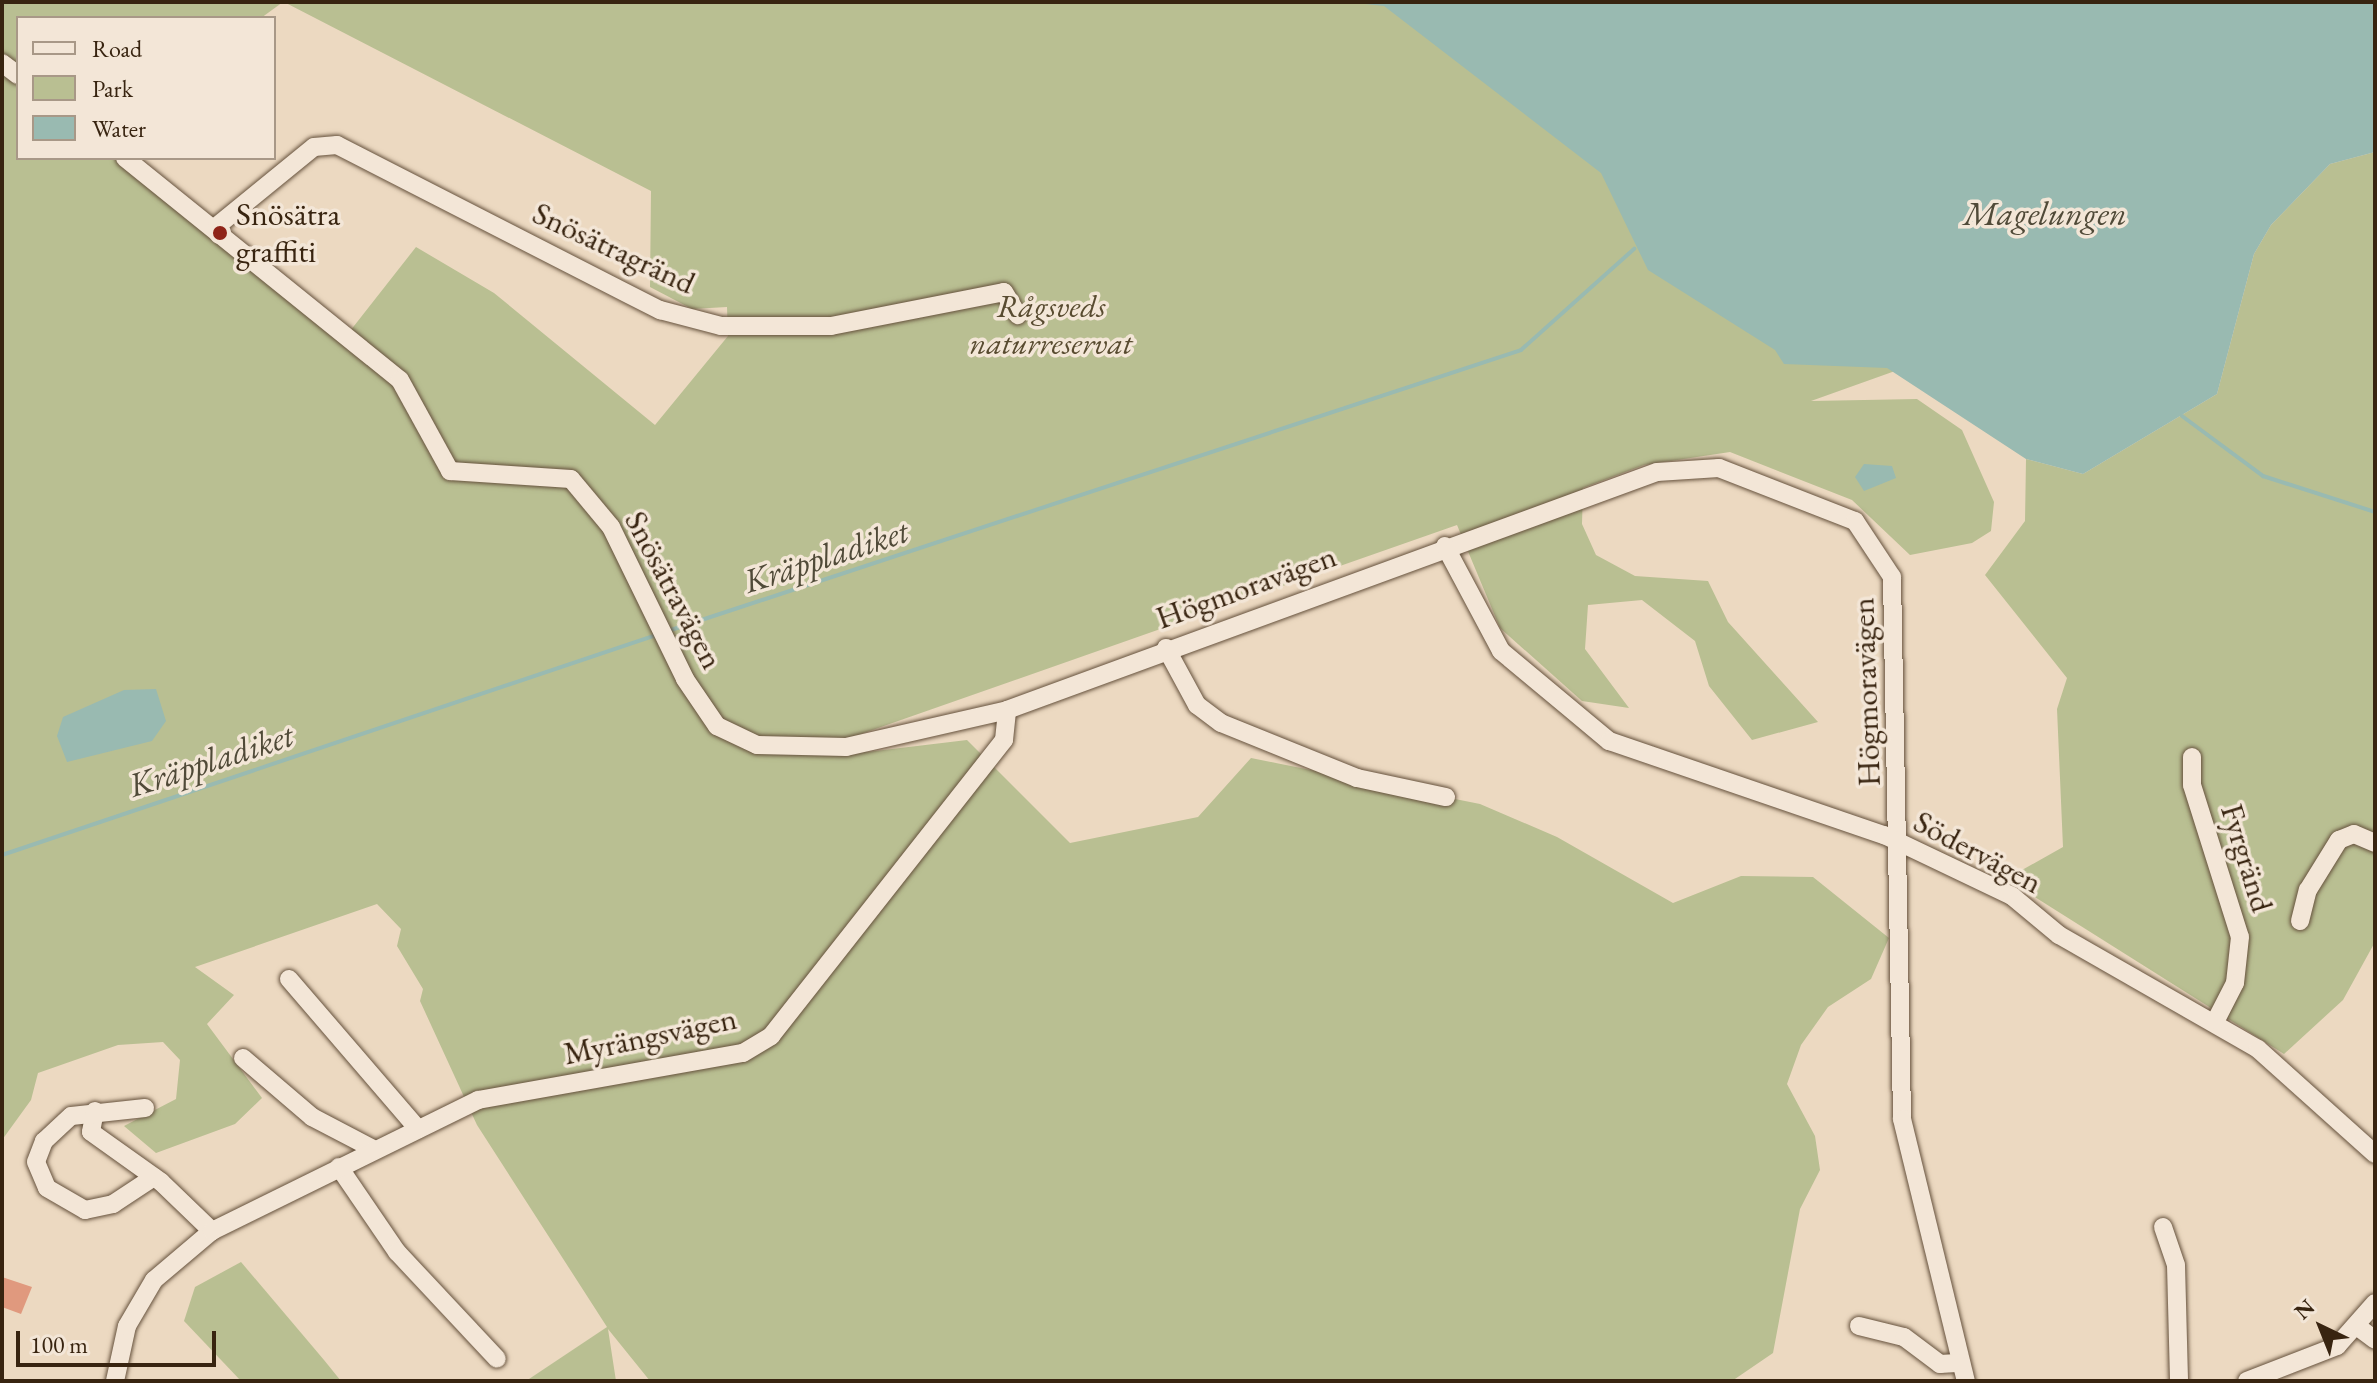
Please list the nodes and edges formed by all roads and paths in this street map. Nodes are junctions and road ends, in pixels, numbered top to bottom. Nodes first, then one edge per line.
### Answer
1 (128, 160) edge
2 (217, 226) junction
3 (1018, 315) dead end
4 (1445, 546) junction
5 (1166, 648) junction
6 (1007, 710) junction
7 (2192, 757) dead end
8 (1446, 797) dead end
9 (2375, 843) edge
10 (1901, 844) junction
11 (2300, 921) dead end
12 (289, 979) dead end
13 (2216, 1020) junction
14 (243, 1058) dead end
15 (145, 1108) dead end
16 (95, 1111) junction
17 (418, 1129) junction
18 (375, 1150) junction
19 (2375, 1154) edge
20 (339, 1167) junction
21 (154, 1177) junction
22 (2163, 1227) dead end
23 (212, 1231) junction
24 (2375, 1303) edge
25 (1859, 1326) dead end
26 (2358, 1327) junction
27 (2375, 1340) edge
28 (497, 1359) dead end
29 (1957, 1363) junction
30 (115, 1381) edge
31 (1966, 1381) edge
32 (2179, 1381) edge
33 (2247, 1381) edge

1 - 2 street, Snösätravägen
2 - 3 street, Snösätragränd
2 - 6 street, Snösätravägen
4 - 5 street, Högmoravägen
4 - 10 street, Södervägen
4 - 10 street, Högmoravägen
5 - 6 street, Högmoravägen
5 - 8 street
6 - 17 street, Myrängsvägen
7 - 13 street, Fyrgränd
9 - 11 street, Fyrgränd
10 - 13 street, Södervägen
10 - 29 street, Högmoravägen
12 - 17 street
13 - 19 street, Södervägen
14 - 18 street
15 - 16 street
16 - 21 street
16 - 21 street
17 - 18 street, Myrängsvägen
18 - 20 street, Myrängsvägen
20 - 23 street, Myrängsvägen
20 - 28 street
21 - 23 street
22 - 32 street
23 - 30 street, Myrängsvägen
24 - 26 street
25 - 29 street
26 - 27 street
26 - 33 street
29 - 31 street, Högmoravägen

